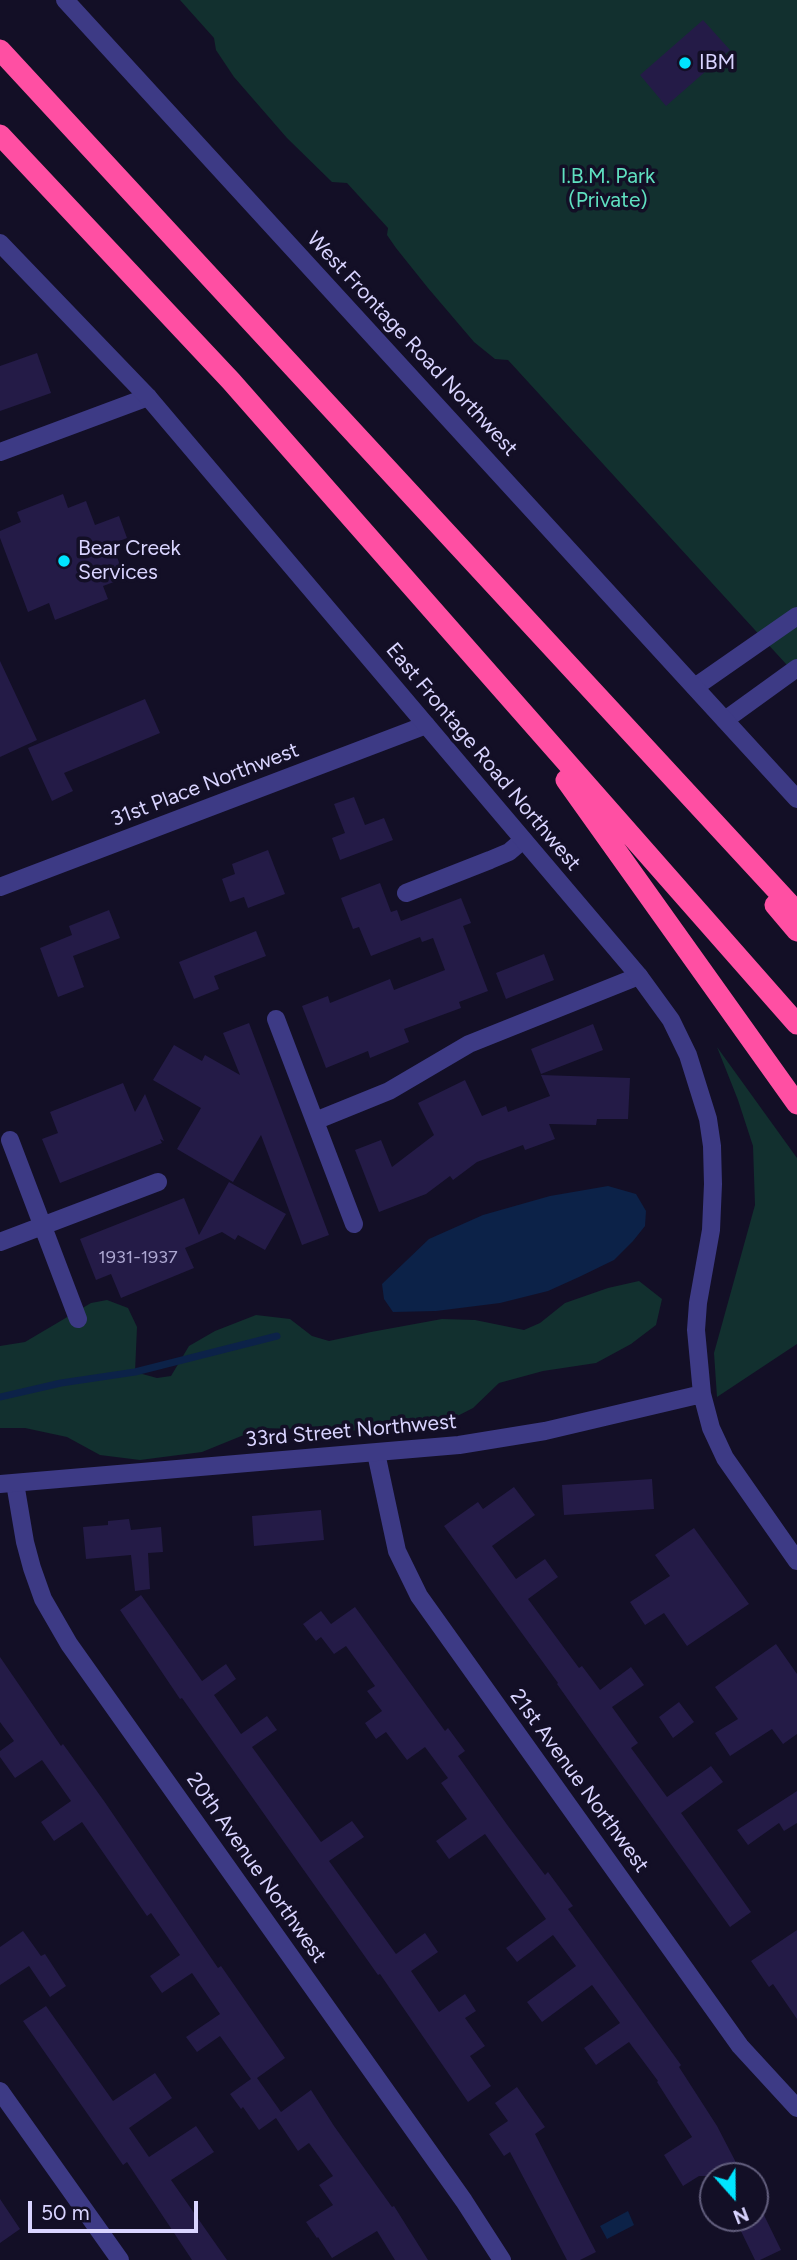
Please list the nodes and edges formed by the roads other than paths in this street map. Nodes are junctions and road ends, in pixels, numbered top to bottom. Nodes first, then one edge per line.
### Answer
1 (65, 0) edge
2 (0, 50) edge
3 (0, 135) edge
4 (0, 243) edge
5 (148, 397) junction
6 (0, 452) edge
7 (797, 616) edge
8 (559, 653) junction
9 (797, 667) edge
10 (695, 687) junction
11 (502, 690) junction
12 (725, 720) junction
13 (426, 725) junction
14 (797, 799) edge
15 (523, 840) junction
16 (0, 887) edge
17 (406, 893) dead end
18 (797, 912) edge
19 (797, 931) edge
20 (639, 976) junction
21 (276, 1018) dead end
22 (797, 1024) edge
23 (797, 1104) edge
24 (315, 1121) junction
25 (10, 1140) dead end
26 (158, 1182) dead end
27 (354, 1224) dead end
28 (43, 1225) junction
29 (0, 1242) edge
30 (78, 1319) dead end
31 (702, 1394) junction
32 (376, 1453) junction
33 (8, 1484) edge
34 (797, 1560) edge
35 (0, 2091) edge
36 (797, 2108) edge
37 (120, 2260) edge
38 (502, 2260) edge

1 - 10 street, West Frontage Road Northwest
2 - 8 highway
3 - 11 highway
4 - 5 street, East Frontage Road Northwest
5 - 6 street
5 - 13 street, East Frontage Road Northwest
7 - 10 street
8 - 18 highway
8 - 19 highway
9 - 12 street
10 - 12 street, West Frontage Road Northwest
11 - 22 highway
11 - 23 highway
12 - 14 street, West Frontage Road Northwest
13 - 15 street, East Frontage Road Northwest
13 - 16 street, 31st Place Northwest
15 - 17 street
15 - 20 street, East Frontage Road Northwest
20 - 24 street
20 - 31 street, East Frontage Road Northwest
21 - 24 street
24 - 27 street
25 - 28 street
26 - 28 street
28 - 29 street
28 - 30 street
31 - 32 street, 33rd Street Northwest
31 - 34 street, East Frontage Road Northwest
32 - 33 street, 33rd Street Northwest
32 - 36 street, 21st Avenue Northwest
33 - 38 street, 20th Avenue Northwest
35 - 37 street

